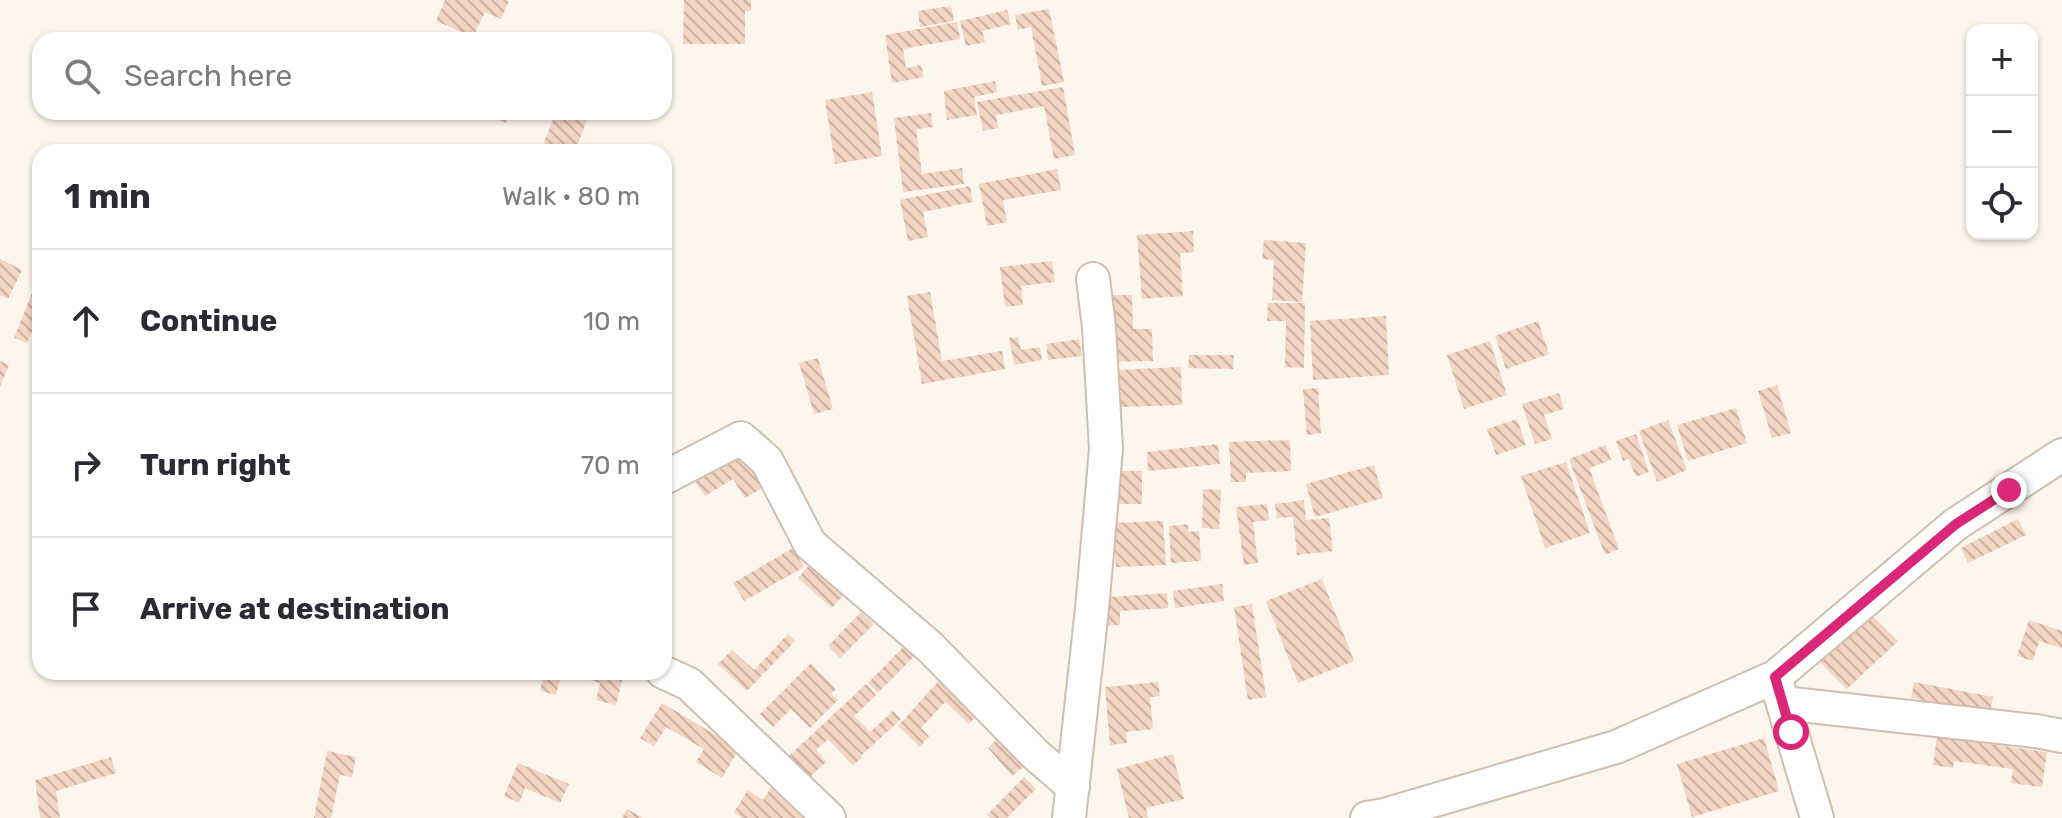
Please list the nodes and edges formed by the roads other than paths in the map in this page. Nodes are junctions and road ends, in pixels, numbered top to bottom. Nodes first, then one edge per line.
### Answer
1 (1093, 279) dead end
2 (2062, 455) edge
3 (672, 474) edge
4 (672, 676) edge
5 (1779, 690) junction
6 (2062, 736) edge
7 (1071, 802) edge
8 (829, 818) edge
9 (1367, 818) edge
10 (1817, 818) edge

1 - 7 street
2 - 5 street
3 - 7 street
4 - 8 street
5 - 6 street
5 - 9 street
5 - 10 street

